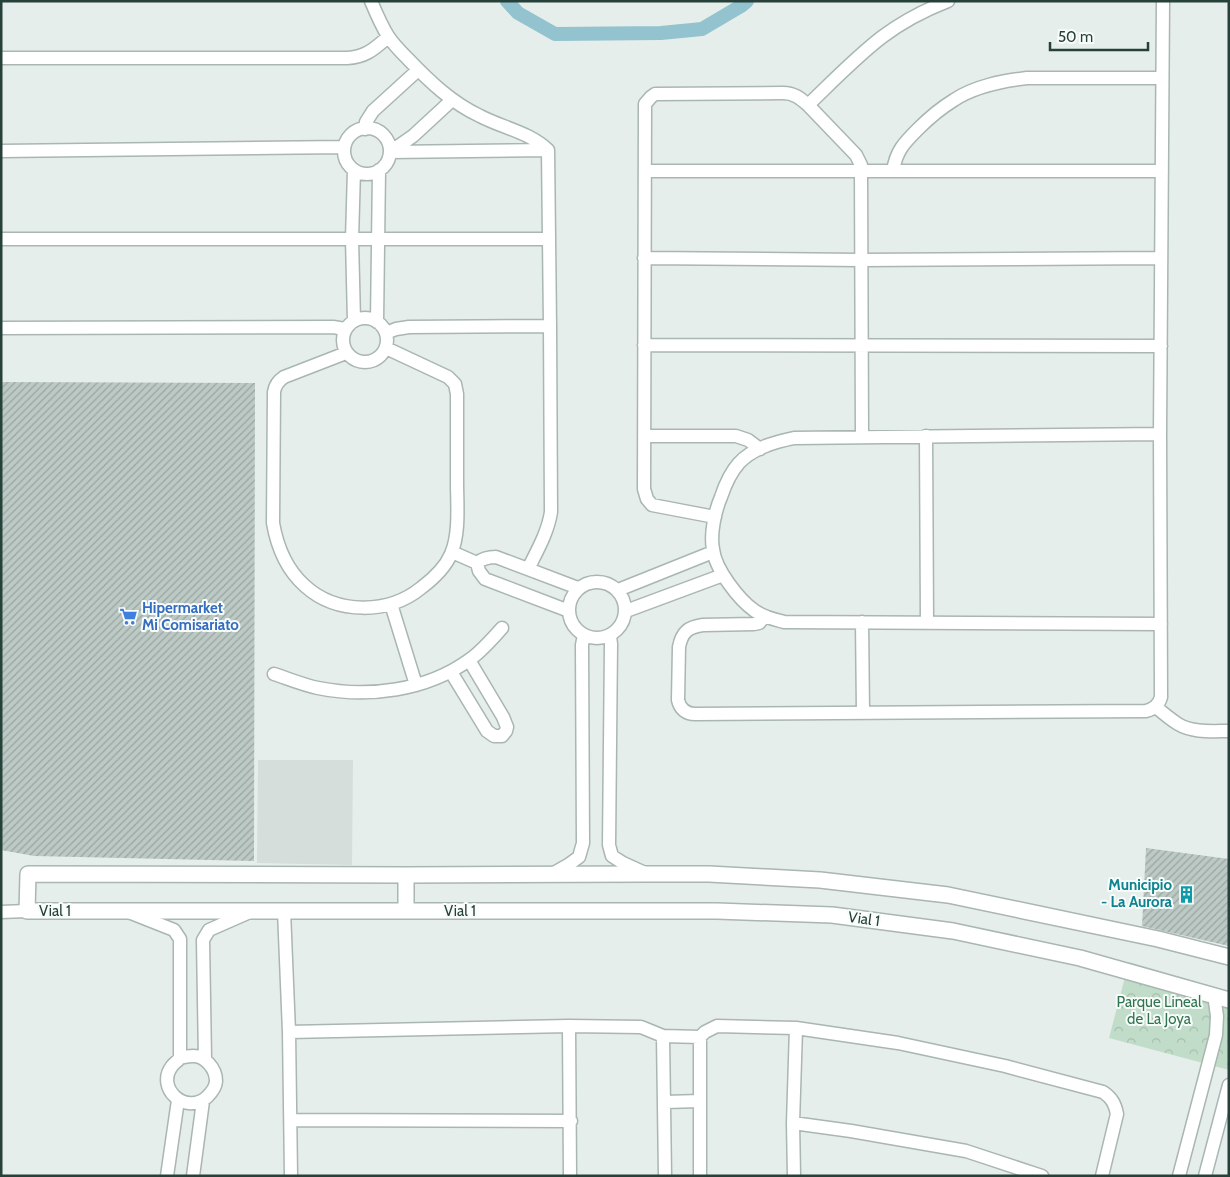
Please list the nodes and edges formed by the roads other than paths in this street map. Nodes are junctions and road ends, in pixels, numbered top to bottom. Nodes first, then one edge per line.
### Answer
1 (371, 1) edge
2 (948, 1) edge
3 (1162, 1) edge
4 (388, 37) junction
5 (1, 58) edge
6 (418, 70) junction
7 (1162, 78) junction
8 (452, 100) junction
9 (808, 105) junction
10 (365, 129) junction
11 (344, 147) junction
12 (548, 150) junction
13 (1, 152) edge
14 (390, 152) junction
15 (354, 170) junction
16 (379, 170) junction
17 (645, 171) junction
18 (861, 171) junction
19 (893, 171) junction
20 (1162, 171) junction
21 (1, 239) edge
22 (352, 239) junction
23 (378, 239) junction
24 (549, 239) junction
25 (644, 258) junction
26 (1161, 258) junction
27 (861, 260) junction
28 (377, 322) junction
29 (349, 325) junction
30 (550, 326) junction
31 (1, 328) edge
32 (386, 334) junction
33 (644, 345) junction
34 (861, 345) junction
35 (1161, 346) junction
36 (386, 348) junction
37 (346, 353) junction
38 (1160, 434) junction
39 (644, 436) junction
40 (926, 436) junction
41 (862, 437) junction
42 (760, 449) junction
43 (715, 517) junction
44 (452, 552) junction
45 (713, 552) junction
46 (477, 563) junction
47 (528, 569) junction
48 (723, 575) junction
49 (578, 588) junction
50 (618, 590) junction
51 (392, 604) junction
52 (569, 611) junction
53 (626, 611) junction
54 (765, 616) junction
55 (862, 622) junction
56 (927, 623) junction
57 (1161, 624) junction
58 (502, 628) dead end
59 (584, 635) junction
60 (610, 636) junction
61 (469, 660) junction
62 (451, 672) junction
63 (274, 674) dead end
64 (416, 685) junction
65 (1156, 707) junction
66 (863, 713) junction
67 (1229, 731) edge
68 (552, 874) junction
69 (647, 874) junction
70 (406, 875) junction
71 (27, 911) junction
72 (127, 911) junction
73 (252, 911) junction
74 (284, 911) junction
75 (406, 911) junction
76 (1, 912) edge
77 (1229, 957) edge
78 (1222, 997) edge
79 (569, 1026) junction
80 (796, 1028) junction
81 (290, 1032) junction
82 (663, 1036) junction
83 (700, 1037) junction
84 (180, 1058) junction
85 (205, 1059) junction
86 (1229, 1085) edge
87 (178, 1100) junction
88 (203, 1101) junction
89 (700, 1101) junction
90 (665, 1102) junction
91 (291, 1120) junction
92 (571, 1121) junction
93 (793, 1123) junction
94 (167, 1176) edge
95 (193, 1176) edge
96 (291, 1176) edge
97 (570, 1176) edge
98 (665, 1176) edge
99 (700, 1176) edge
100 (794, 1176) edge
101 (1042, 1176) edge
102 (1102, 1176) edge
103 (1179, 1176) edge
104 (1205, 1176) edge

1 - 4 street
2 - 9 street
3 - 7 street
4 - 5 street
4 - 6 street
6 - 8 street
6 - 10 street
7 - 19 street
7 - 20 street
8 - 12 street
8 - 14 street
9 - 17 street
9 - 18 street
10 - 11 street
10 - 14 street
11 - 13 street
11 - 15 street
12 - 14 street
12 - 24 street
14 - 16 street
15 - 16 street
15 - 22 street
16 - 23 street
17 - 18 street
17 - 25 street
18 - 19 street
18 - 27 street
19 - 20 street
20 - 26 street
21 - 22 street
22 - 23 street
22 - 29 street
23 - 24 street
23 - 28 street
24 - 30 street
25 - 27 street
25 - 33 street
26 - 27 street
26 - 35 street
27 - 34 street
28 - 29 street
28 - 32 street
29 - 31 street
29 - 37 street
30 - 32 street
30 - 47 street
32 - 36 street
33 - 34 street
33 - 39 street
34 - 35 street
34 - 41 street
35 - 38 street
36 - 37 street
36 - 44 street
37 - 51 street
38 - 40 street
38 - 57 street
39 - 42 street
39 - 43 street
40 - 41 street
40 - 56 street
41 - 42 street
42 - 43 street
43 - 45 street
44 - 46 street
44 - 51 street
45 - 48 street
45 - 50 street
46 - 47 street
46 - 52 street
47 - 49 street
48 - 53 street
48 - 54 street
49 - 50 street
49 - 52 street
50 - 53 street
51 - 64 street
52 - 59 street
53 - 60 street
54 - 55 street
54 - 66 street
55 - 56 street
55 - 66 street
56 - 57 street
57 - 65 street
58 - 61 street
59 - 60 street
59 - 68 street
60 - 69 street
61 - 62 street
61 - 62 street
62 - 64 street
63 - 64 street
65 - 66 street
65 - 67 street
68 - 69 street, Vial 1
68 - 70 street, Vial 1
69 - 77 street, Vial 1
70 - 71 street, Vial 1
70 - 75 street
71 - 72 street, Vial 1
71 - 76 street
72 - 73 street, Vial 1
72 - 84 street
73 - 74 street, Vial 1
73 - 85 street
74 - 75 street, Vial 1
74 - 81 street
75 - 78 street, Vial 1
78 - 103 street
79 - 81 street
79 - 82 street
79 - 92 street
80 - 83 street
80 - 93 street
80 - 102 street
81 - 91 street
82 - 83 street
82 - 90 street
83 - 89 street
84 - 85 street
84 - 87 street
85 - 88 street
86 - 104 street
87 - 88 street
87 - 94 street
88 - 95 street
89 - 90 street
89 - 99 street
90 - 98 street
91 - 92 street
91 - 96 street
92 - 97 street
93 - 100 street
93 - 101 street

